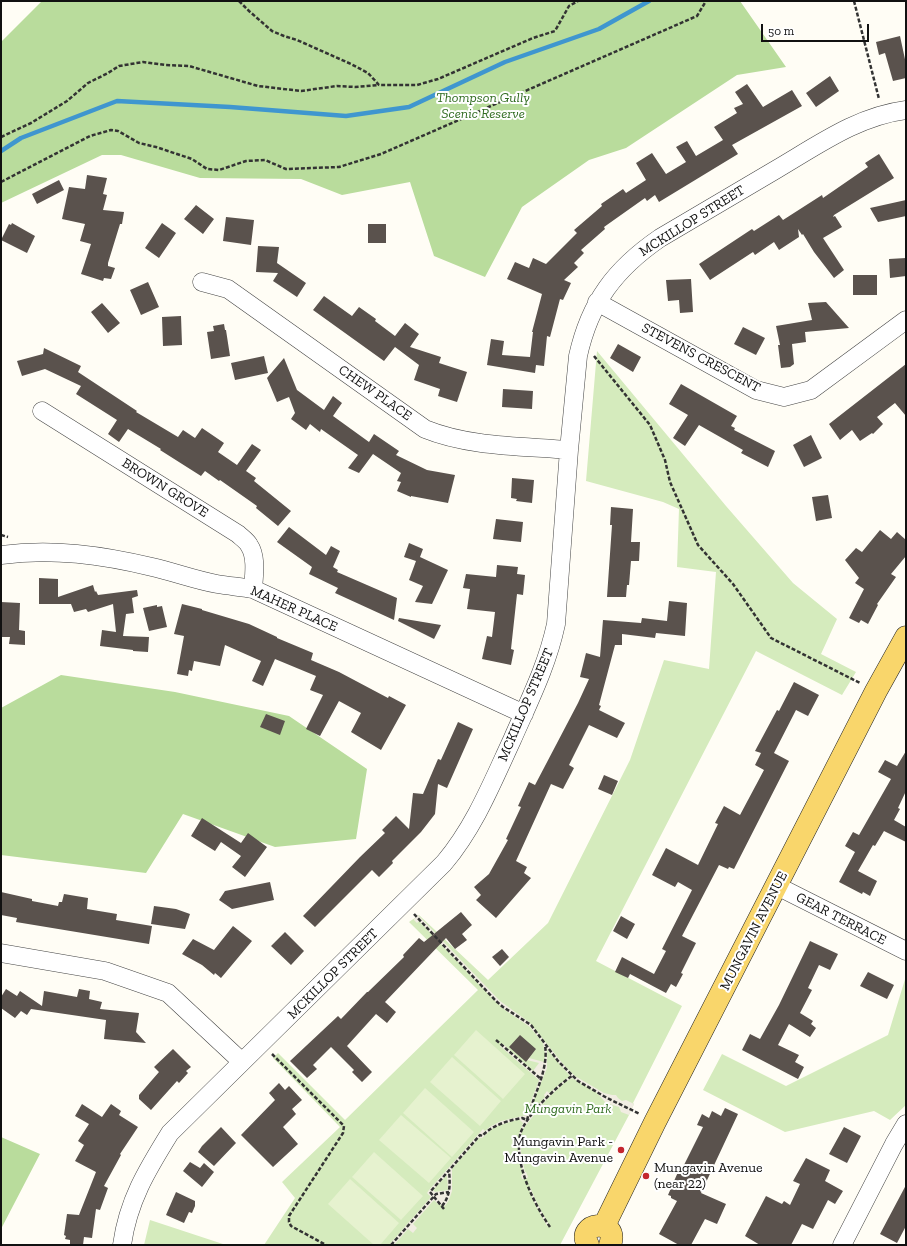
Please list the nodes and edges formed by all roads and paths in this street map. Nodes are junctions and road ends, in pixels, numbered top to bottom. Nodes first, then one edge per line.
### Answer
1 (239, 1) edge
2 (578, 1) edge
3 (706, 1) edge
4 (854, 1) edge
5 (379, 85) junction
6 (906, 110) edge
7 (883, 114) junction
8 (1, 137) edge
9 (1, 182) edge
10 (202, 282) dead end
11 (597, 302) junction
12 (906, 320) edge
13 (581, 341) junction
14 (42, 411) dead end
15 (569, 450) junction
16 (1, 555) edge
17 (253, 588) junction
18 (906, 637) edge
19 (876, 691) junction
20 (524, 714) junction
21 (777, 886) junction
22 (404, 904) junction
23 (906, 951) edge
24 (1, 953) edge
25 (496, 1040) dead end
26 (262, 1044) junction
27 (545, 1044) junction
28 (242, 1062) junction
29 (572, 1076) junction
30 (541, 1079) junction
31 (527, 1120) junction
32 (655, 1122) junction
33 (906, 1124) edge
34 (449, 1170) junction
35 (449, 1192) junction
36 (434, 1197) junction
37 (442, 1206) junction
38 (444, 1209) dead end
39 (550, 1227) dead end
40 (608, 1240) edge
41 (122, 1245) edge
42 (326, 1245) edge
43 (391, 1245) edge
44 (588, 1245) edge
45 (842, 1245) edge

1 - 5 path
2 - 5 path
3 - 9 path
4 - 7 path
5 - 8 path
6 - 7 street, MCKILLOP STREET
7 - 11 street, MCKILLOP STREET
10 - 15 street, CHEW PLACE
11 - 12 street, STEVENS CRESCENT
11 - 13 street, MCKILLOP STREET
13 - 15 street, MCKILLOP STREET
13 - 19 path
14 - 17 street, BROWN GROVE
15 - 20 street, MCKILLOP STREET
16 - 17 street, MAHER PLACE
17 - 20 street, MAHER PLACE
18 - 19 main road, MUNGAVIN AVENUE
19 - 21 main road, MUNGAVIN AVENUE
20 - 22 street, MCKILLOP STREET
21 - 23 street, GEAR TERRACE
21 - 32 main road, MUNGAVIN AVENUE
22 - 26 street, MCKILLOP STREET
22 - 27 path
24 - 28 street
25 - 30 path
26 - 28 street, MCKILLOP STREET
26 - 42 path
27 - 29 path
27 - 30 path
28 - 41 street, MCKILLOP STREET
29 - 31 path
29 - 32 path
30 - 31 path
31 - 34 path
31 - 39 path
32 - 40 main road, MUNGAVIN AVENUE
33 - 45 street
34 - 35 path
34 - 36 path
35 - 36 path
35 - 37 path
36 - 37 path
36 - 43 path
37 - 38 path
40 - 44 main road

